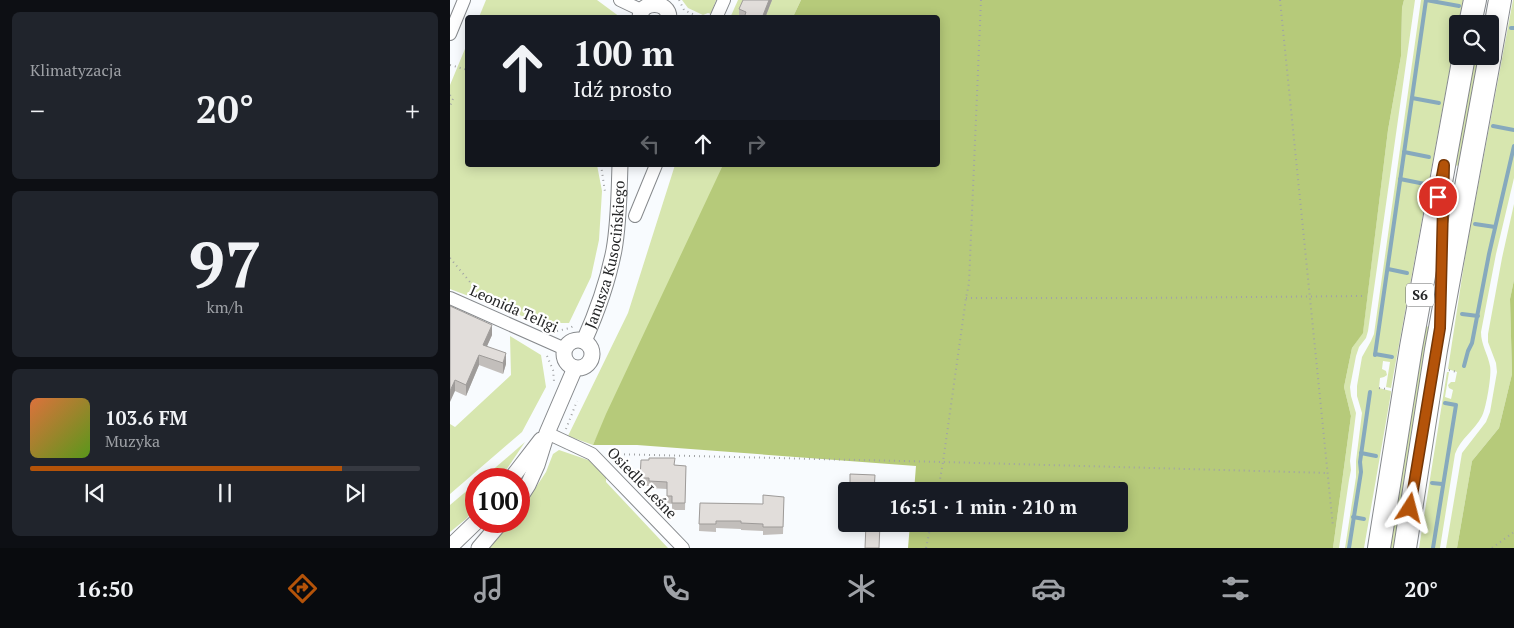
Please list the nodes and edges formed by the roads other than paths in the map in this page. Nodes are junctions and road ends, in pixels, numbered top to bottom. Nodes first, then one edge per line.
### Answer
1 (464, 0) edge
2 (620, 0) edge
3 (724, 0) edge
4 (1474, 0) edge
5 (1500, 0) edge
6 (661, 1) edge
7 (640, 14) edge
8 (669, 15) edge
9 (717, 15) edge
10 (1472, 15) edge
11 (1497, 15) edge
12 (450, 34) edge
13 (1462, 65) edge
14 (1488, 65) edge
15 (1444, 165) junction
16 (620, 167) edge
17 (655, 167) edge
18 (1469, 170) junction
19 (1443, 210) dead end
20 (1454, 213) dead end
21 (635, 216) dead end
22 (1451, 221) dead end
23 (1442, 229) dead end
24 (1442, 247) junction
25 (1439, 264) dead end
26 (1430, 281) dead end
27 (1441, 283) dead end
28 (450, 298) edge
29 (1415, 324) junction
30 (1440, 328) junction
31 (584, 342) junction
32 (564, 349) junction
33 (575, 368) junction
34 (547, 434) junction
35 (520, 468) edge
36 (530, 481) edge
37 (465, 533) edge
38 (492, 533) edge
39 (450, 547) edge
40 (479, 548) edge
41 (683, 548) edge
42 (1379, 548) edge
43 (1405, 548) edge

1 - 12 street
2 - 7 street
3 - 9 street
4 - 10 highway
5 - 11 highway, S6
6 - 7 street
6 - 8 street
13 - 15 highway, S6
14 - 18 highway, S6
15 - 19 lane
15 - 29 highway, S6
16 - 31 street, Janusza Kusocińskiego
17 - 21 street, Janusza Kusocińskiego
18 - 20 lane
18 - 30 highway, S6
22 - 24 lane
23 - 24 lane
24 - 25 lane
26 - 29 lane
27 - 30 lane
28 - 32 street, Leonida Teligi
29 - 42 highway, S6
30 - 43 highway, S6
31 - 32 street
31 - 33 street
32 - 33 street
33 - 34 street
34 - 35 street
34 - 36 street
34 - 41 street, Osiedle Leśne
37 - 39 street
38 - 40 street

